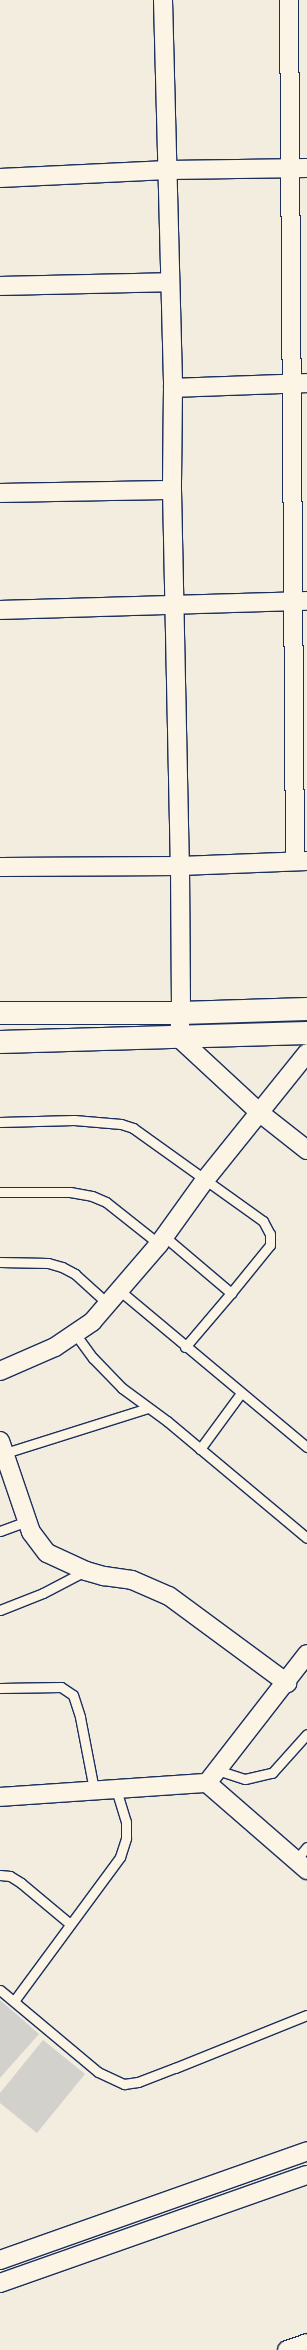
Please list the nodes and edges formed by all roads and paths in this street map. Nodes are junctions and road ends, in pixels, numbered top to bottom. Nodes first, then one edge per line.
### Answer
1 (163, 0) edge
2 (289, 0) edge
3 (300, 168) edge
4 (168, 170) junction
5 (0, 178) edge
6 (170, 282) junction
7 (0, 286) edge
8 (300, 384) edge
9 (173, 388) junction
10 (172, 490) junction
11 (0, 493) edge
12 (301, 601) edge
13 (176, 605) junction
14 (0, 610) edge
15 (301, 764) edge
16 (301, 861) edge
17 (180, 866) junction
18 (0, 867) edge
19 (307, 1009) edge
20 (0, 1013) edge
21 (181, 1013) junction
22 (307, 1033) edge
23 (179, 1038) junction
24 (0, 1042) edge
25 (307, 1053) edge
26 (260, 1113) junction
27 (0, 1122) edge
28 (307, 1150) edge
29 (205, 1180) junction
30 (0, 1192) edge
31 (162, 1241) junction
32 (0, 1262) edge
33 (231, 1293) junction
34 (113, 1297) junction
35 (76, 1335) junction
36 (185, 1348) junction
37 (0, 1371) edge
38 (241, 1393) junction
39 (148, 1408) junction
40 (307, 1448) edge
41 (200, 1449) junction
42 (2, 1450) edge
43 (27, 1521) junction
44 (0, 1531) edge
45 (307, 1538) edge
46 (86, 1571) junction
47 (0, 1610) edge
48 (307, 1654) edge
49 (287, 1683) junction
50 (0, 1688) edge
51 (307, 1734) edge
52 (212, 1777) junction
53 (116, 1789) junction
54 (94, 1790) junction
55 (0, 1797) edge
56 (303, 1859) edge
57 (0, 1875) edge
58 (70, 1924) junction
59 (0, 1990) edge
60 (14, 2001) junction
61 (307, 2015) edge
62 (307, 2150) edge
63 (307, 2175) edge
64 (0, 2260) edge
65 (0, 2283) edge
66 (307, 2343) edge
67 (287, 2350) edge

1 - 4 street
2 - 3 street
3 - 4 street
3 - 8 street
4 - 5 street
4 - 6 street
6 - 7 street
6 - 9 street
8 - 9 street
8 - 12 street
9 - 10 street
10 - 11 street
10 - 13 street
12 - 13 street
12 - 15 street
13 - 14 street
13 - 17 street
15 - 16 street
16 - 17 street
17 - 18 street
17 - 21 street
19 - 21 main road
20 - 21 main road
21 - 23 street
22 - 23 main road
23 - 24 main road
23 - 26 street
25 - 26 street
26 - 28 street
26 - 29 street
27 - 29 lane
29 - 31 street
29 - 33 lane
30 - 31 lane
31 - 33 lane
31 - 34 street
32 - 34 lane
33 - 36 lane
34 - 35 street
34 - 36 lane
35 - 37 street
35 - 39 lane
36 - 38 lane
38 - 40 lane
38 - 41 lane
39 - 41 lane
39 - 42 lane
41 - 45 lane
42 - 43 street
43 - 44 lane
43 - 46 street
46 - 47 lane
46 - 49 street
48 - 49 street
49 - 52 street
50 - 54 lane
51 - 52 lane
52 - 53 street
52 - 56 street
53 - 54 street
53 - 58 lane
54 - 55 street
57 - 58 lane
58 - 60 lane
59 - 60 lane
60 - 61 lane
62 - 64 street
63 - 65 street
66 - 67 street

